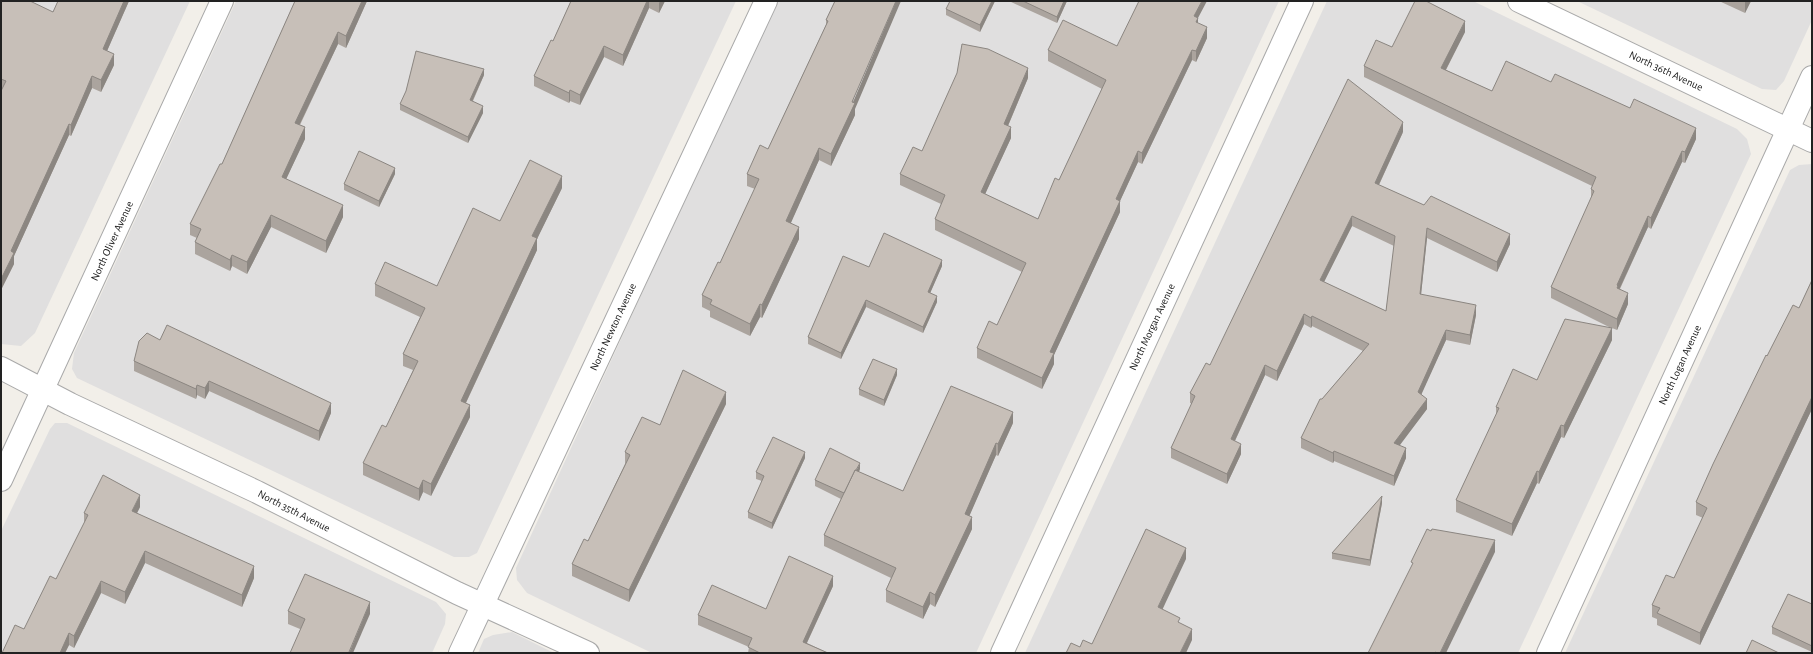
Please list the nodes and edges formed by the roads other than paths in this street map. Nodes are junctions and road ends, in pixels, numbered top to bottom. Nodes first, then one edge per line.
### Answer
1 (222, 1) edge
2 (766, 1) edge
3 (1302, 1) edge
4 (1519, 1) edge
5 (1812, 77) edge
6 (1788, 130) junction
7 (1812, 141) edge
8 (1, 368) edge
9 (44, 389) junction
10 (1, 480) edge
11 (483, 605) junction
12 (460, 653) edge
13 (588, 653) edge
14 (1002, 653) edge
15 (1548, 653) edge

1 - 9 street, North Oliver Avenue
2 - 11 street, North Newton Avenue
3 - 14 street, North Morgan Avenue
4 - 6 street, North 36th Avenue
5 - 6 street, North Logan Avenue
6 - 7 street, North 36th Avenue
6 - 15 street, North Logan Avenue
8 - 9 street, North 35th Avenue
9 - 10 street, North Oliver Avenue
9 - 11 street, North 35th Avenue
11 - 12 street, North Newton Avenue
11 - 13 street, North 35th Avenue

